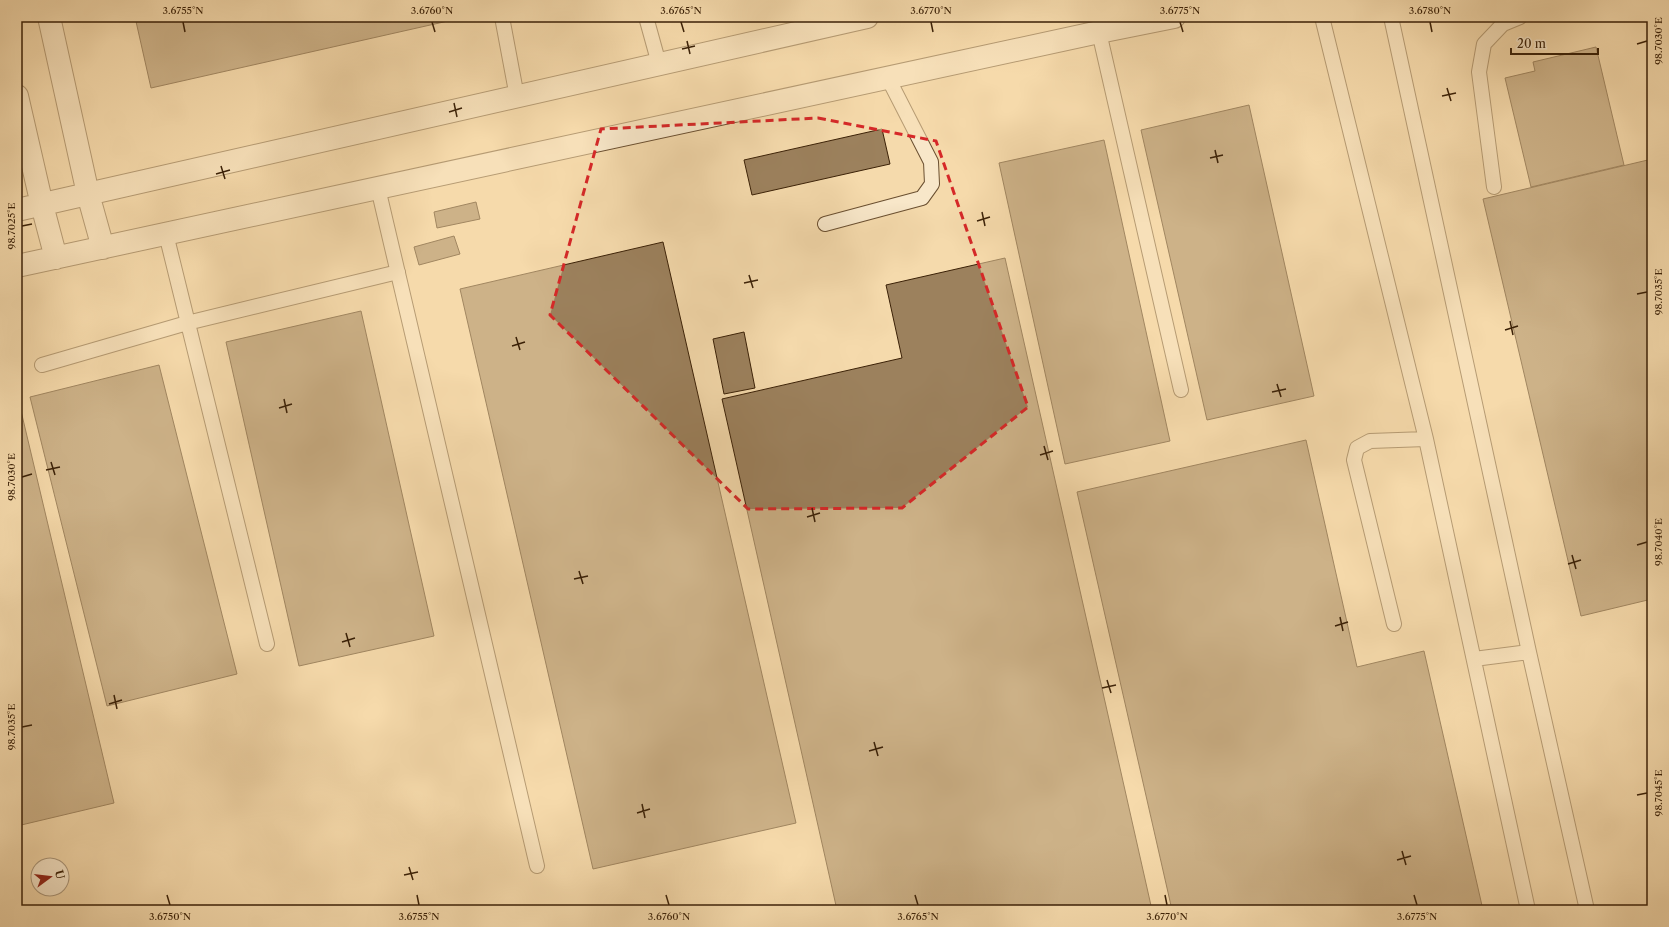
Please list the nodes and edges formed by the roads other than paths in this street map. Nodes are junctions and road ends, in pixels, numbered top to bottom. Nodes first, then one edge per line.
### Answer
1 (49, 17) edge
2 (502, 17) edge
3 (646, 17) edge
4 (1174, 17) edge
5 (1322, 17) edge
6 (1391, 17) edge
7 (1520, 17) edge
8 (853, 19) edge
9 (1099, 32) junction
10 (659, 64) junction
11 (888, 78) junction
12 (17, 96) edge
13 (517, 97) junction
14 (1494, 187) dead end
15 (378, 188) junction
16 (88, 194) junction
17 (42, 205) junction
18 (17, 210) edge
19 (825, 224) dead end
20 (166, 234) junction
21 (103, 248) junction
22 (56, 258) junction
23 (17, 266) edge
24 (398, 272) junction
25 (186, 323) junction
26 (42, 365) dead end
27 (1182, 390) dead end
28 (1426, 439) junction
29 (1394, 624) dead end
30 (267, 644) dead end
31 (1529, 652) junction
32 (1474, 659) junction
33 (537, 866) dead end
34 (1528, 910) edge
35 (1587, 910) edge

1 - 16 street
2 - 13 lane
3 - 10 lane
4 - 9 street
5 - 28 lane
6 - 31 lane
7 - 14 lane
8 - 10 street
9 - 11 street
9 - 27 lane
10 - 13 street
11 - 15 street
11 - 19 lane
12 - 17 street
13 - 16 street
15 - 20 street
15 - 24 lane
16 - 17 street
16 - 21 street
17 - 18 street
17 - 22 street
20 - 21 street
20 - 25 lane
21 - 22 street
22 - 23 street
24 - 25 lane
24 - 33 lane
25 - 26 lane
25 - 30 lane
28 - 29 lane
28 - 32 lane
31 - 32 lane
31 - 35 lane
32 - 34 lane

